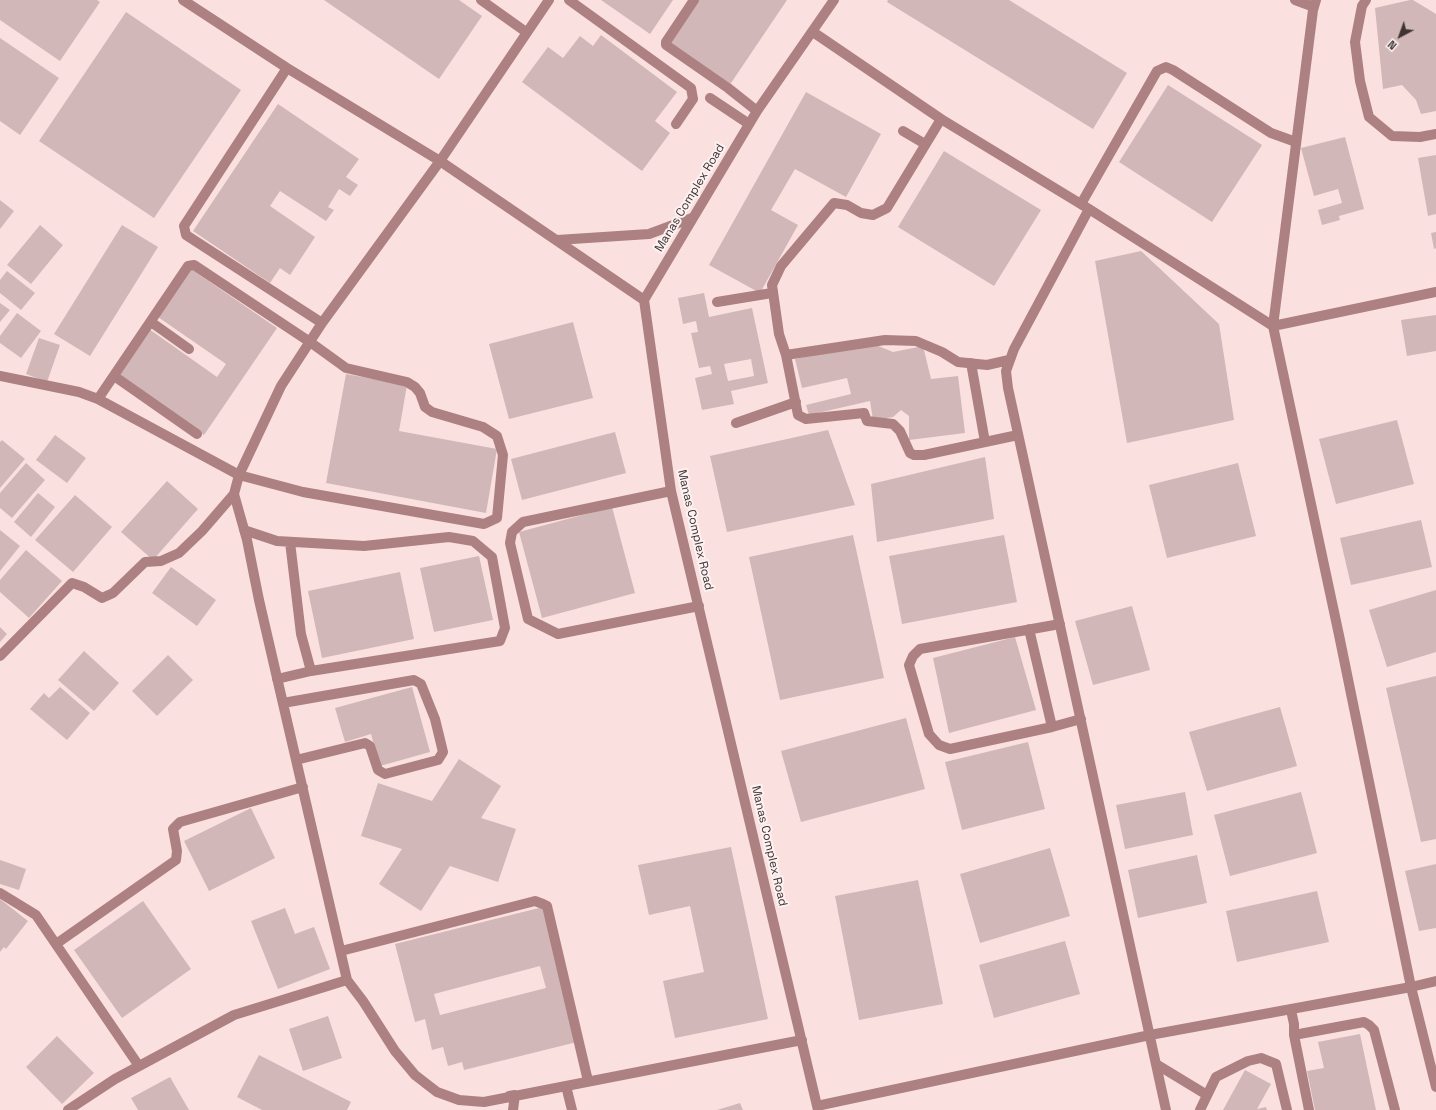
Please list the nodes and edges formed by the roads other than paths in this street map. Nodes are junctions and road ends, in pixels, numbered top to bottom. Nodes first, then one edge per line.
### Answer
1 (183, 0) edge
2 (481, 0) edge
3 (549, 0) edge
4 (569, 0) edge
5 (694, 0) edge
6 (834, 0) edge
7 (1295, 0) edge
8 (1366, 0) edge
9 (1315, 4) edge
10 (526, 32) junction
11 (813, 32) junction
12 (287, 68) junction
13 (710, 98) dead end
14 (757, 111) junction
15 (941, 119) junction
16 (676, 124) dead end
17 (749, 124) junction
18 (903, 131) dead end
19 (1436, 134) edge
20 (1296, 142) junction
21 (925, 144) junction
22 (440, 161) junction
23 (1086, 207) junction
24 (692, 218) junction
25 (557, 240) junction
26 (1436, 292) edge
27 (772, 293) junction
28 (644, 300) junction
29 (716, 302) dead end
30 (150, 322) junction
31 (322, 323) junction
32 (1273, 326) junction
33 (310, 342) junction
34 (189, 349) dead end
35 (786, 356) junction
36 (1009, 360) junction
37 (971, 363) junction
38 (0, 376) edge
39 (114, 376) junction
40 (98, 399) junction
41 (796, 402) junction
42 (736, 423) dead end
43 (197, 434) dead end
44 (1018, 435) junction
45 (985, 442) junction
46 (239, 475) junction
47 (671, 491) junction
48 (234, 494) junction
49 (244, 530) junction
50 (290, 542) junction
51 (699, 606) junction
52 (1060, 624) junction
53 (1029, 629) junction
54 (0, 656) edge
55 (311, 671) junction
56 (277, 679) junction
57 (283, 703) junction
58 (1081, 720) junction
59 (1052, 727) junction
60 (296, 760) junction
61 (303, 787) junction
62 (0, 893) edge
63 (56, 944) junction
64 (341, 951) junction
65 (347, 980) junction
66 (1436, 981) edge
67 (1411, 987) junction
68 (1291, 1010) junction
69 (1150, 1035) junction
70 (1294, 1036) junction
71 (802, 1040) junction
72 (1156, 1064) junction
73 (139, 1066) junction
74 (588, 1081) junction
75 (566, 1086) junction
76 (1436, 1087) edge
77 (1207, 1095) junction
78 (514, 1096) junction
79 (817, 1108) edge
80 (68, 1110) edge
81 (513, 1110) edge
82 (572, 1110) edge
83 (1166, 1110) edge
84 (1200, 1110) edge
85 (1287, 1110) edge
86 (1310, 1110) edge
87 (1395, 1110) edge

1 - 12 street
2 - 10 street
3 - 10 street
4 - 16 street
5 - 14 street
6 - 11 street, Manas Complex Road
7 - 9 street
8 - 19 street
9 - 20 street
10 - 22 street
11 - 14 street, Manas Complex Road
11 - 15 street
12 - 22 street
12 - 31 street
13 - 17 street
14 - 17 street, Manas Complex Road
15 - 21 street
15 - 23 street
17 - 24 street, Manas Complex Road
18 - 21 street
20 - 23 street
20 - 32 street
21 - 27 street
22 - 25 street
22 - 31 street
23 - 32 street
23 - 36 street
24 - 25 street
24 - 28 street, Manas Complex Road
25 - 28 street
26 - 32 street
27 - 29 street
27 - 35 street
28 - 47 street, Manas Complex Road
30 - 33 street
30 - 34 street
30 - 39 street
31 - 33 street
32 - 67 street
33 - 46 street
33 - 46 street
35 - 37 street
35 - 41 street
36 - 37 street
36 - 44 street
37 - 45 street
38 - 40 street
39 - 40 street
39 - 43 street
40 - 46 street
41 - 42 street
41 - 45 street
44 - 45 street
44 - 52 street
46 - 48 street
47 - 51 street, Manas Complex Road
47 - 51 street
48 - 49 street
48 - 54 street
49 - 50 street
49 - 56 street
50 - 55 street
50 - 55 street
51 - 71 street, Manas Complex Road
52 - 53 street
52 - 58 street
53 - 59 street
53 - 59 street
55 - 56 street
56 - 57 street
57 - 60 street
57 - 60 street
58 - 59 street
58 - 69 street
60 - 61 street
61 - 63 street
61 - 64 street
62 - 63 street
63 - 73 street
64 - 65 street
64 - 74 street
65 - 73 street
65 - 78 street
66 - 67 street
67 - 68 street
67 - 76 street
68 - 69 street
68 - 70 street
69 - 72 street
69 - 79 street
70 - 86 street
70 - 87 street
71 - 74 street
71 - 79 street, Manas Complex Road
72 - 77 street
72 - 83 street
73 - 80 street
74 - 75 street
75 - 78 street
75 - 82 street
77 - 84 street
77 - 85 street
78 - 81 street

